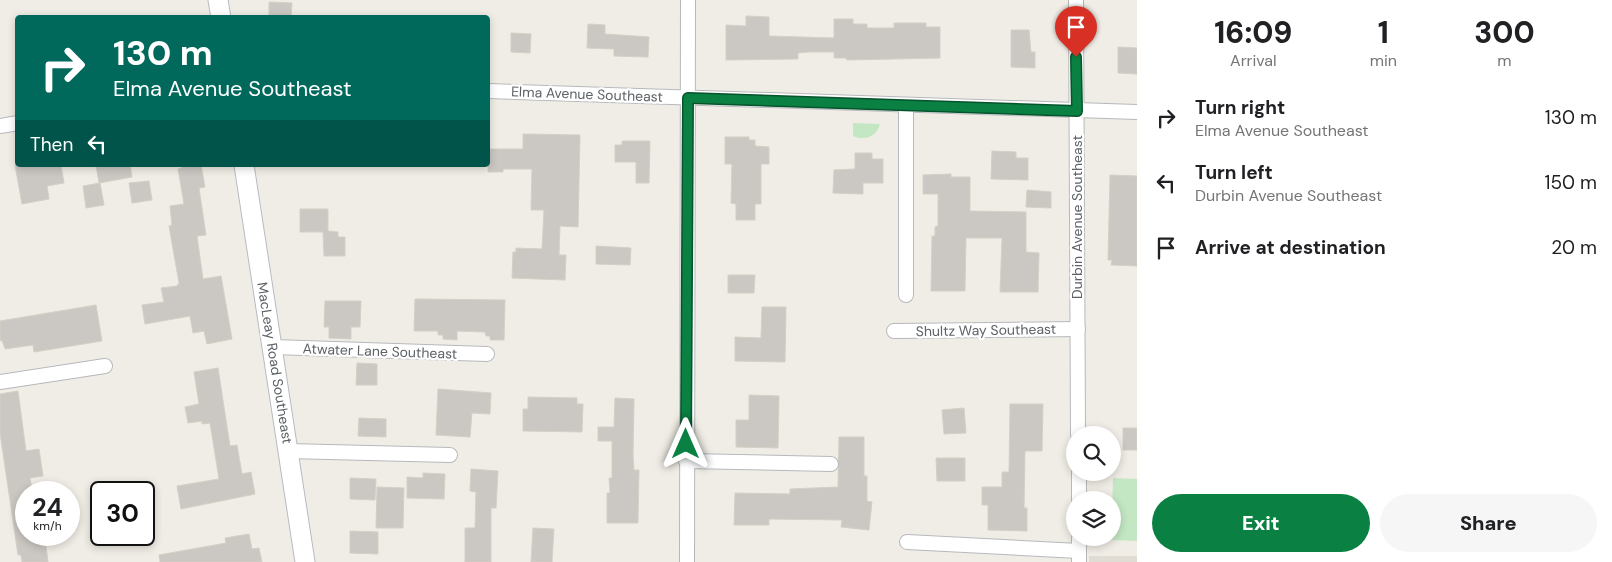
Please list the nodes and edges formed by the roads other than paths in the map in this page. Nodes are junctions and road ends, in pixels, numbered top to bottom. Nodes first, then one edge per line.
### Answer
1 (218, 0) edge
2 (688, 0) edge
3 (1076, 0) edge
4 (220, 15) edge
5 (490, 90) edge
6 (688, 98) junction
7 (906, 106) junction
8 (1077, 111) junction
9 (1137, 112) edge
10 (15, 124) edge
11 (0, 126) edge
12 (244, 167) edge
13 (906, 295) dead end
14 (1078, 329) junction
15 (894, 331) dead end
16 (273, 347) junction
17 (487, 354) dead end
18 (106, 366) dead end
19 (0, 382) edge
20 (1078, 426) edge
21 (288, 451) junction
22 (450, 455) dead end
23 (686, 461) junction
24 (831, 464) dead end
25 (907, 542) dead end
26 (1079, 550) edge
27 (305, 562) edge
28 (687, 562) edge

1 - 4 street
2 - 6 street
3 - 8 street, Durbin Avenue Southeast
5 - 6 street, Elma Avenue Southeast
6 - 7 street, Elma Avenue Southeast
6 - 23 street
7 - 8 street, Elma Avenue Southeast
7 - 13 street
8 - 9 street, Elma Avenue Southeast
8 - 14 street, Durbin Avenue Southeast
10 - 11 street
12 - 16 street, MacLeay Road Southeast
14 - 15 street, Shultz Way Southeast
14 - 20 street, Durbin Avenue Southeast
16 - 17 street, Atwater Lane Southeast
16 - 21 street, MacLeay Road Southeast
18 - 19 street
21 - 22 street
21 - 27 street, MacLeay Road Southeast
23 - 24 street
23 - 28 street
25 - 26 street

